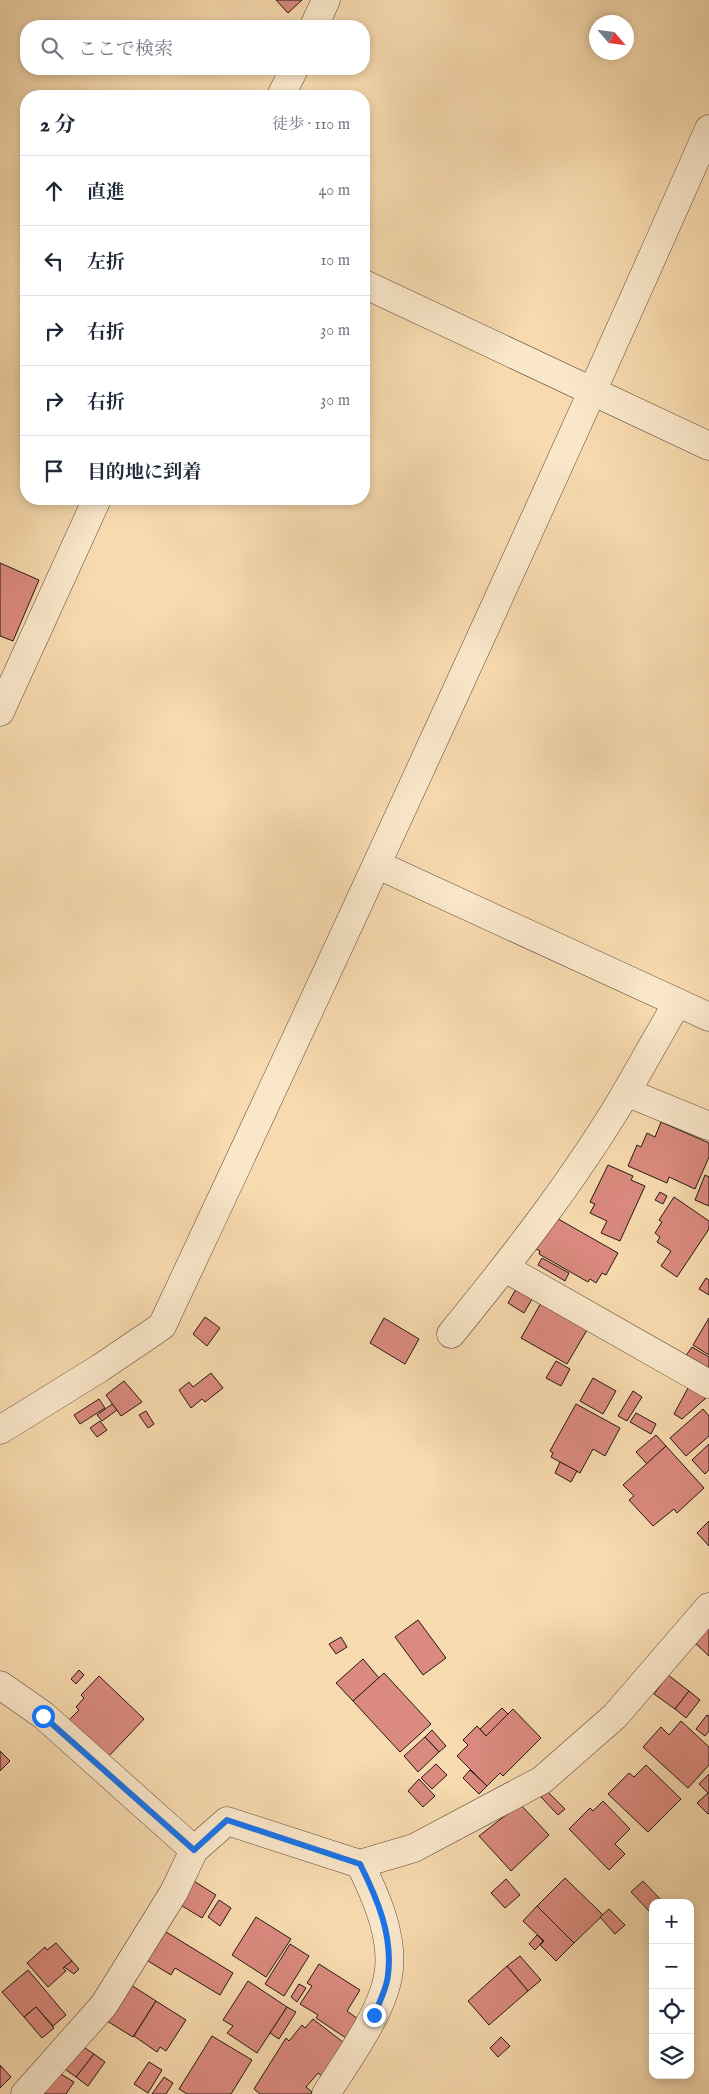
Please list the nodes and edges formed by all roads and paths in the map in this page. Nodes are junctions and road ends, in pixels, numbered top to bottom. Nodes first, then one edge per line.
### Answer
1 (326, 0) edge
2 (317, 20) edge
3 (291, 75) edge
4 (284, 90) edge
5 (709, 129) edge
6 (370, 287) edge
7 (593, 391) junction
8 (709, 446) edge
9 (94, 505) edge
10 (0, 712) edge
11 (378, 865) junction
12 (677, 1003) junction
13 (709, 1016) edge
14 (626, 1092) junction
15 (709, 1126) edge
16 (505, 1268) junction
17 (451, 1334) dead end
18 (709, 1384) edge
19 (0, 1430) edge
20 (709, 1607) edge
21 (0, 1685) edge
22 (194, 1850) junction
23 (360, 1864) junction
24 (25, 2094) edge
25 (326, 2094) edge

1 - 2 street
3 - 4 street
5 - 7 street
6 - 7 street
7 - 8 street
7 - 11 street
9 - 10 street
11 - 12 street
11 - 19 street
12 - 13 street
12 - 14 street
14 - 15 street
14 - 16 street
16 - 17 street
16 - 18 street
20 - 23 street
21 - 22 street
22 - 23 street
22 - 24 street
23 - 25 street

